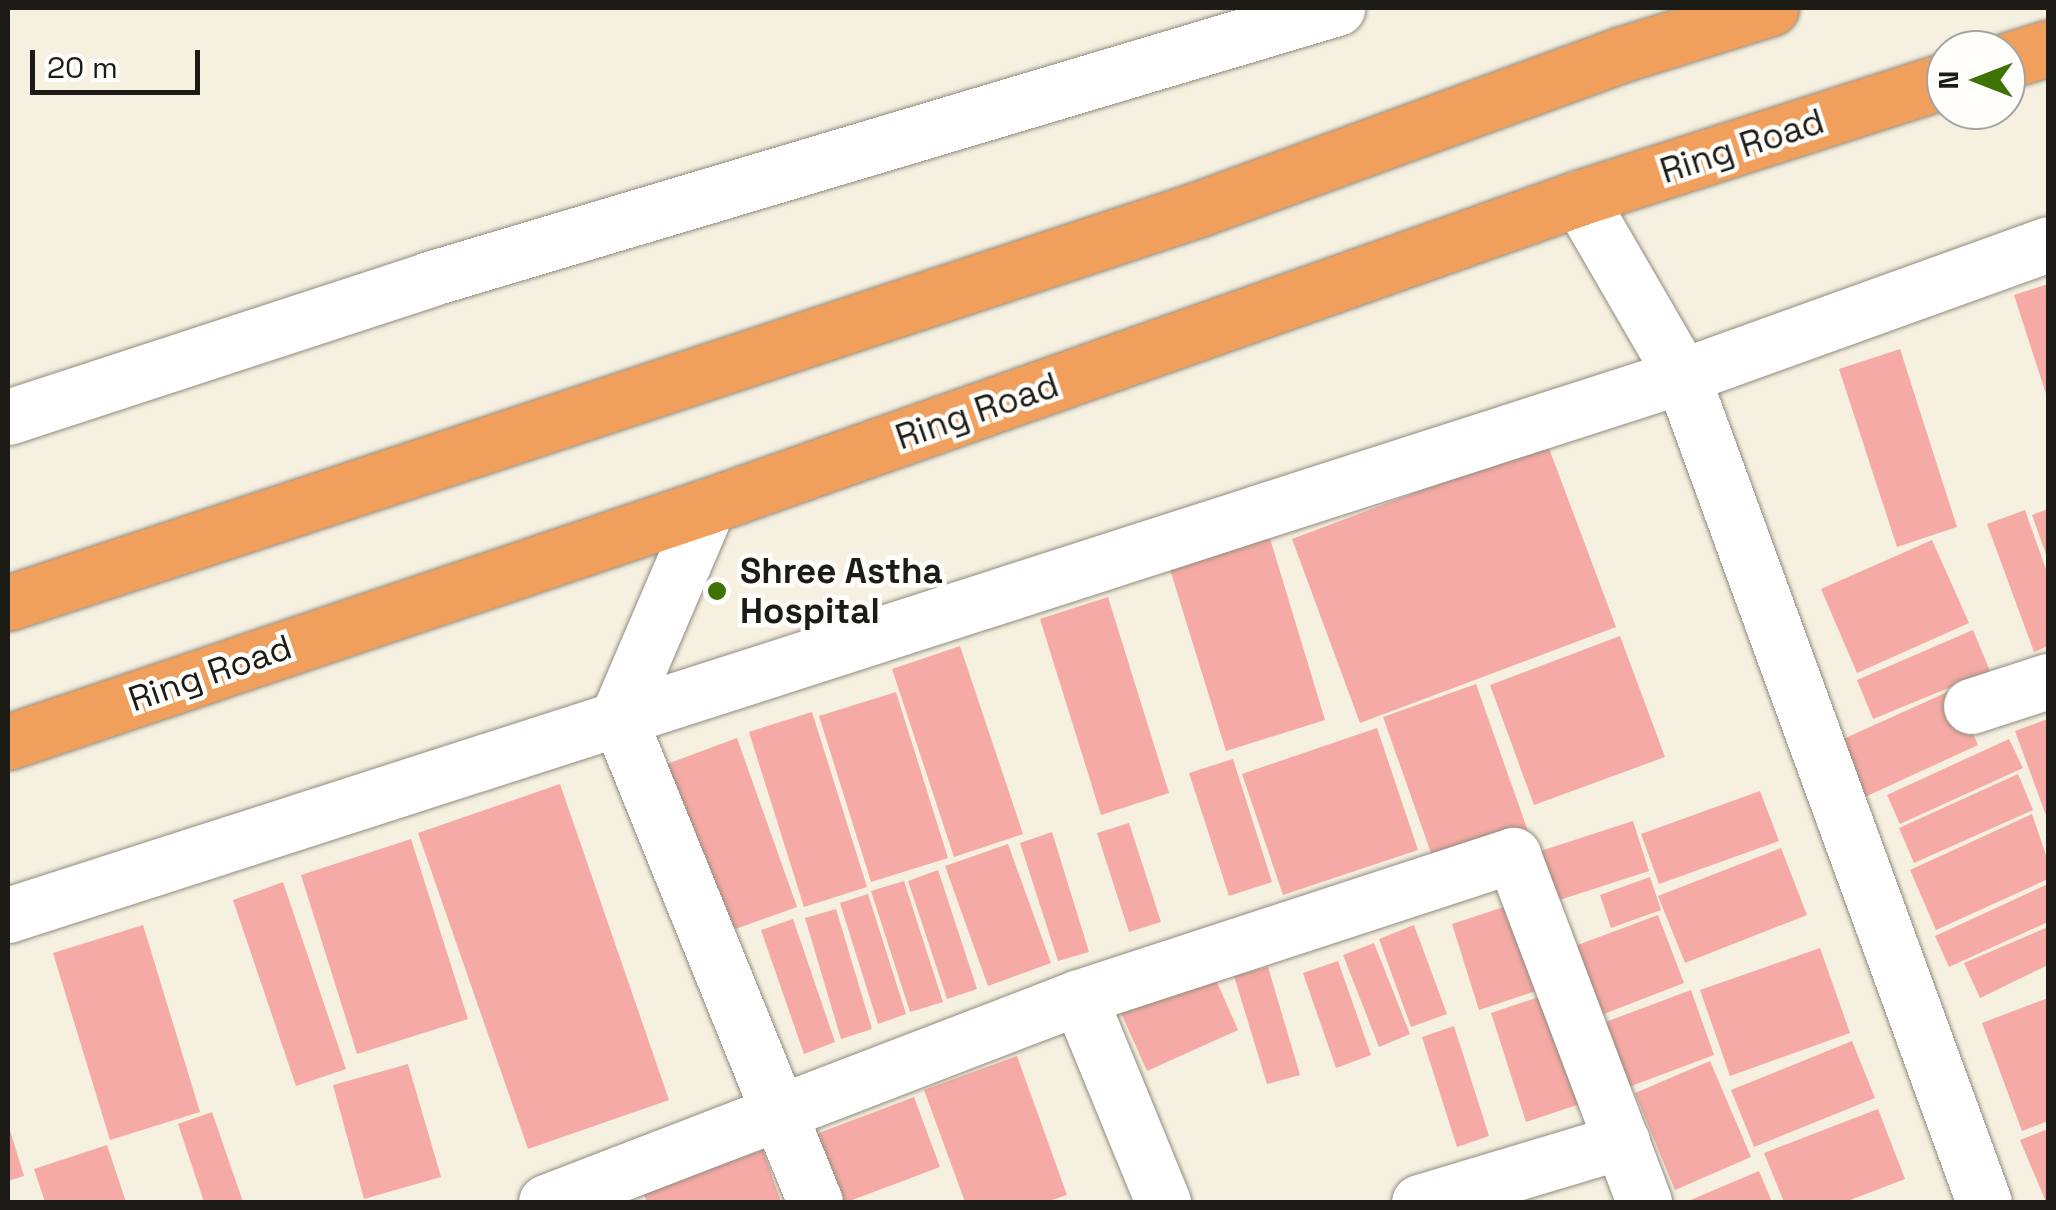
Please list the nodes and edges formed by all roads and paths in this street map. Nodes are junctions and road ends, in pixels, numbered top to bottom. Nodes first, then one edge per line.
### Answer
1 (1336, 8) edge
2 (1771, 8) edge
3 (1926, 86) edge
4 (1579, 198) junction
5 (2048, 244) edge
6 (1682, 376) junction
7 (8, 418) edge
8 (708, 506) junction
9 (8, 602) edge
10 (2048, 682) edge
11 (1970, 706) dead end
12 (618, 716) junction
13 (8, 742) edge
14 (8, 915) edge
15 (1079, 998) junction
16 (780, 1112) junction
17 (1622, 1141) junction
18 (546, 1202) edge
19 (815, 1202) edge
20 (1163, 1202) edge
21 (1420, 1202) edge
22 (1644, 1202) edge
23 (1984, 1202) edge

1 - 7 street
2 - 9 highway
3 - 4 highway, Ring Road
4 - 6 street
4 - 8 highway, Ring Road
5 - 6 street
6 - 12 street
6 - 23 street
8 - 12 street
8 - 13 highway, Ring Road
10 - 11 street
12 - 14 street
12 - 16 street
15 - 16 street
15 - 17 street
15 - 20 street
16 - 18 street
16 - 19 street
17 - 21 street
17 - 22 street

